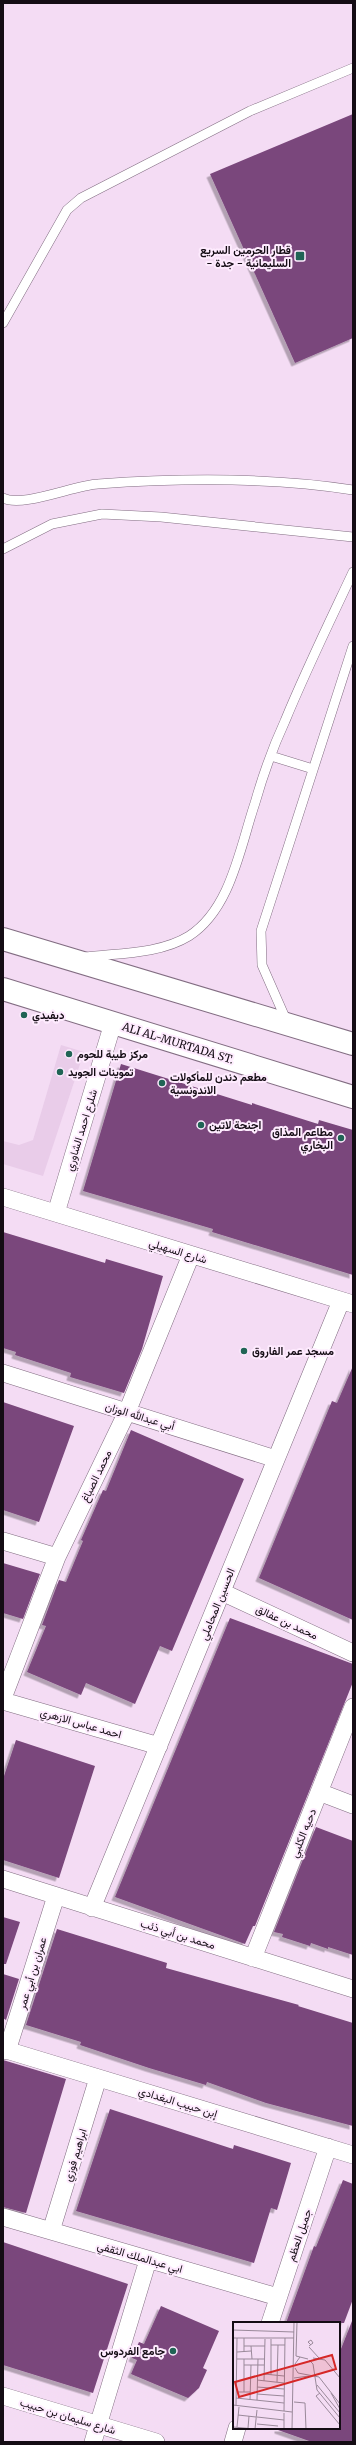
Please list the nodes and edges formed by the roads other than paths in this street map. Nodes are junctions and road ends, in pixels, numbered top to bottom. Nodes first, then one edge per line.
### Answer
1 (353, 68) edge
2 (3, 323) edge
3 (353, 490) edge
4 (3, 498) edge
5 (353, 537) edge
6 (3, 549) edge
7 (353, 572) edge
8 (353, 646) edge
9 (271, 756) junction
10 (313, 769) junction
11 (3, 939) edge
12 (70, 959) junction
13 (3, 989) edge
14 (113, 1023) junction
15 (288, 1025) junction
16 (353, 1044) edge
17 (353, 1097) edge
18 (3, 1197) edge
19 (56, 1214) junction
20 (191, 1255) junction
21 (347, 1303) edge
22 (3, 1373) edge
23 (127, 1412) junction
24 (276, 1459) junction
25 (3, 1541) edge
26 (57, 1557) junction
27 (222, 1592) junction
28 (353, 1653) edge
29 (3, 1698) edge
30 (3, 1701) edge
31 (353, 1708) edge
32 (159, 1746) junction
33 (319, 1792) junction
34 (353, 1805) edge
35 (3, 1879) edge
36 (56, 1896) junction
37 (92, 1908) junction
38 (253, 1958) junction
39 (353, 1989) edge
40 (5, 2050) edge
41 (98, 2078) junction
42 (328, 2147) junction
43 (353, 2154) edge
44 (3, 2217) edge
45 (51, 2231) junction
46 (148, 2260) junction
47 (278, 2297) junction
48 (270, 2322) edge
49 (3, 2396) edge
50 (98, 2425) junction
51 (237, 2429) edge
52 (93, 2442) edge
53 (156, 2442) edge
54 (233, 2442) edge

1 - 2 lane
3 - 4 lane
5 - 6 lane
7 - 9 lane
8 - 10 lane
9 - 10 lane
9 - 12 lane
10 - 15 lane
11 - 12 main road
12 - 15 main road
13 - 14 main road, ALI AL-MURTADA ST.
14 - 17 main road, ALI AL-MURTADA ST.
14 - 19 street, شلرع احمد الشاوري
15 - 16 main road
18 - 19 street, شارع السهيلي
19 - 20 street, شارع السهيلي
20 - 21 street, شارع السهيلي
20 - 23 street, محمد الصباغ
21 - 24 street, الحسين المحاملي
22 - 23 street, أبي عبدالله الوزان
23 - 24 street, أبي عبدالله الوزان
23 - 26 street, محمد الصباغ
24 - 27 street, الحسين المحاملي
25 - 26 street
26 - 29 street, محمد الصباغ
27 - 28 street, محمد بن عفالق
27 - 32 street, الحسين المحاملي
30 - 32 street, احمد عباس الازهري
31 - 33 street, دحيه الكلبي
32 - 37 street, الحسين المحاملي
33 - 34 street
33 - 38 street, دحيه الكلبي
35 - 36 street, محمد بن أبي ذئب
36 - 37 street, محمد بن أبي ذئب
36 - 40 street, عمران بن أبي عمر
37 - 38 street, محمد بن أبي ذئب
38 - 39 street, محمد بن أبي ذئب
40 - 41 street, إبن حبيب البغدادي
41 - 42 street, إبن حبيب البغدادي
41 - 45 street, ابراهيم فوزي
42 - 43 street, إبن حبيب البغدادي
42 - 47 street, جميل العظم
44 - 45 street, ابي عبدالملك الثقفي
45 - 46 street, ابي عبدالملك الثقفي
46 - 47 street, ابي عبدالملك الثقفي
46 - 50 street
47 - 48 street, جميل العظم
49 - 50 street, شارع سليمان بن حبيب
50 - 52 street
50 - 53 street, شارع سليمان بن حبيب
51 - 54 street

